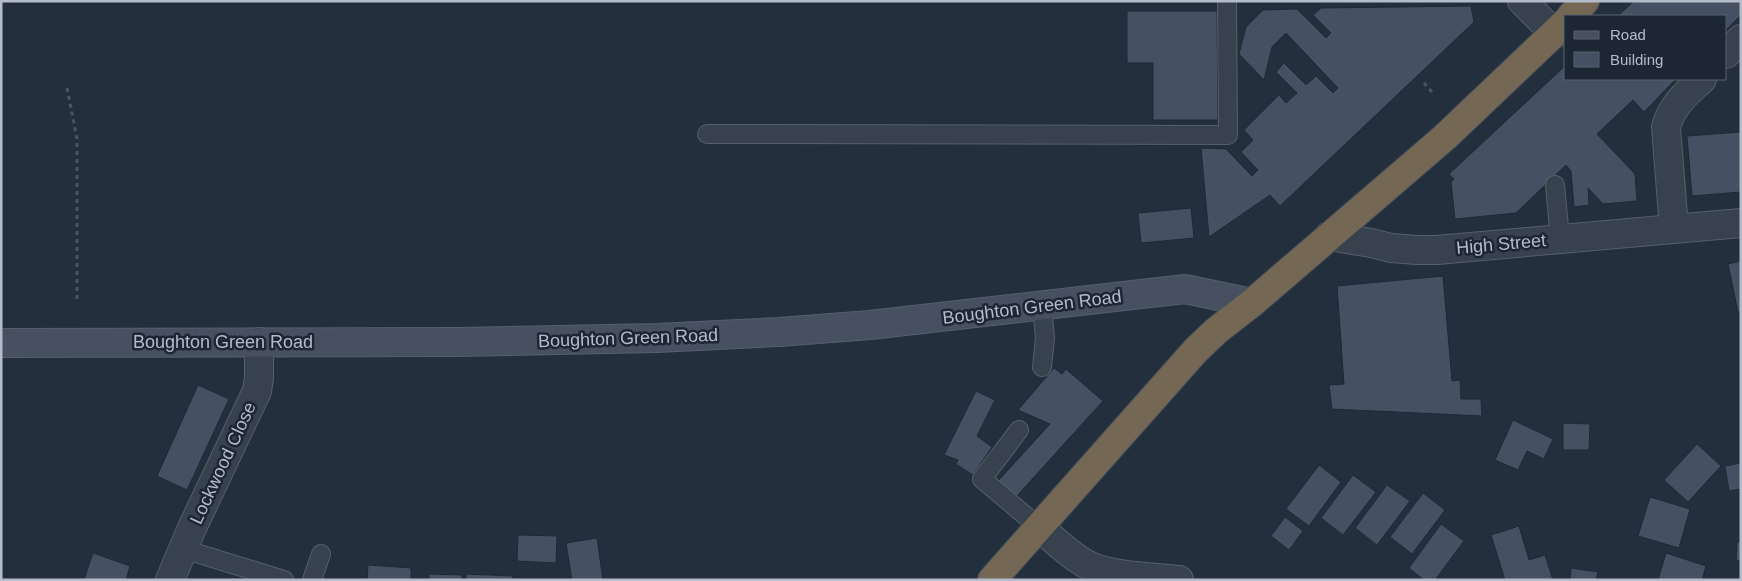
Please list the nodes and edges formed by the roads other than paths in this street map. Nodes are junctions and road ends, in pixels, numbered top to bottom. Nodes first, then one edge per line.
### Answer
1 (1227, 1) edge
2 (1522, 1) edge
3 (1585, 1) edge
4 (1572, 15) edge
5 (1564, 24) edge
6 (1741, 39) edge
7 (1727, 53) edge
8 (1701, 80) edge
9 (707, 134) dead end
10 (1555, 185) dead end
11 (1741, 223) edge
12 (1674, 229) junction
13 (1329, 236) junction
14 (1560, 239) junction
15 (1252, 302) junction
16 (1042, 306) junction
17 (259, 342) junction
18 (1, 343) edge
19 (1042, 367) dead end
20 (1020, 430) dead end
21 (1039, 526) junction
22 (183, 549) junction
23 (322, 554) dead end
24 (170, 580) edge
25 (284, 580) edge
26 (312, 580) edge
27 (992, 580) edge
28 (1179, 580) edge

1 - 9 lane
2 - 5 street
3 - 4 highway
5 - 13 highway
6 - 7 street
8 - 12 street
10 - 14 lane
11 - 12 street, High Street
12 - 14 street, High Street
13 - 14 street, High Street
13 - 15 highway
15 - 16 street, Boughton Green Road
15 - 21 highway
16 - 17 street, Boughton Green Road
16 - 19 lane
17 - 18 street, Boughton Green Road
17 - 22 street, Lockwood Close
20 - 21 lane
21 - 27 highway
21 - 28 street
22 - 24 street, Lockwood Close
22 - 25 lane
23 - 26 lane

